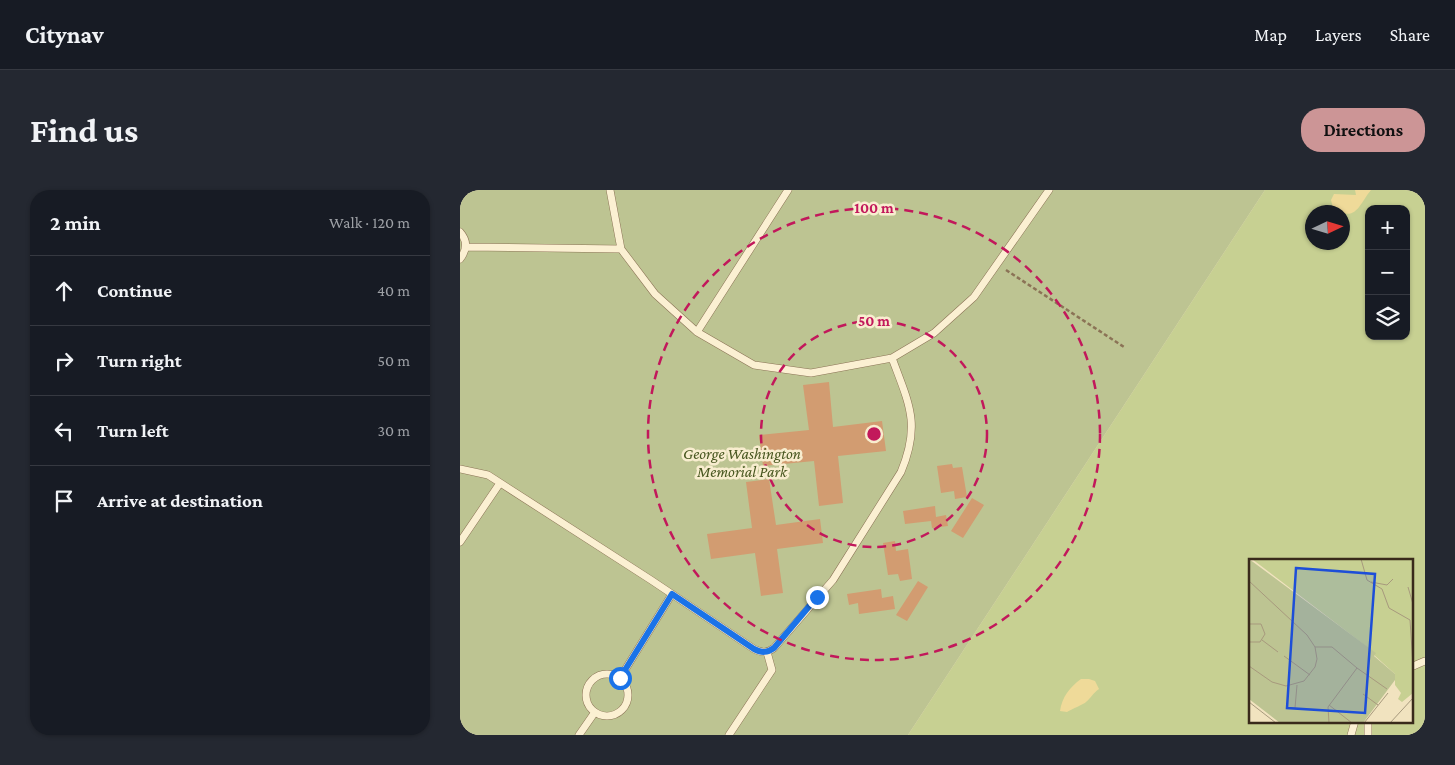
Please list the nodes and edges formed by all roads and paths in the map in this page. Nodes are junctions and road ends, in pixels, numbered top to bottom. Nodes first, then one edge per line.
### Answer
1 (610, 190) edge
2 (788, 190) edge
3 (1049, 190) edge
4 (460, 232) edge
5 (466, 247) junction
6 (621, 249) junction
7 (460, 259) edge
8 (997, 264) junction
9 (697, 332) junction
10 (1124, 347) dead end
11 (892, 358) junction
12 (460, 469) edge
13 (500, 483) junction
14 (460, 542) edge
15 (672, 594) junction
16 (767, 652) junction
17 (1425, 661) edge
18 (1412, 667) edge
19 (620, 678) junction
20 (595, 712) junction
21 (1355, 722) edge
22 (1368, 722) edge
23 (580, 735) edge
24 (729, 735) edge
25 (1351, 735) edge
26 (1368, 735) edge

1 - 6 lane
2 - 9 lane
3 - 8 lane
4 - 5 lane
5 - 6 lane
5 - 7 lane
6 - 9 lane
8 - 10 path
8 - 11 lane
9 - 11 lane
11 - 16 lane
12 - 13 lane
13 - 14 lane
13 - 15 lane
15 - 16 lane
15 - 19 lane
16 - 24 lane
17 - 18 lane
19 - 20 lane
19 - 20 lane
20 - 23 lane
21 - 25 lane
22 - 26 lane

